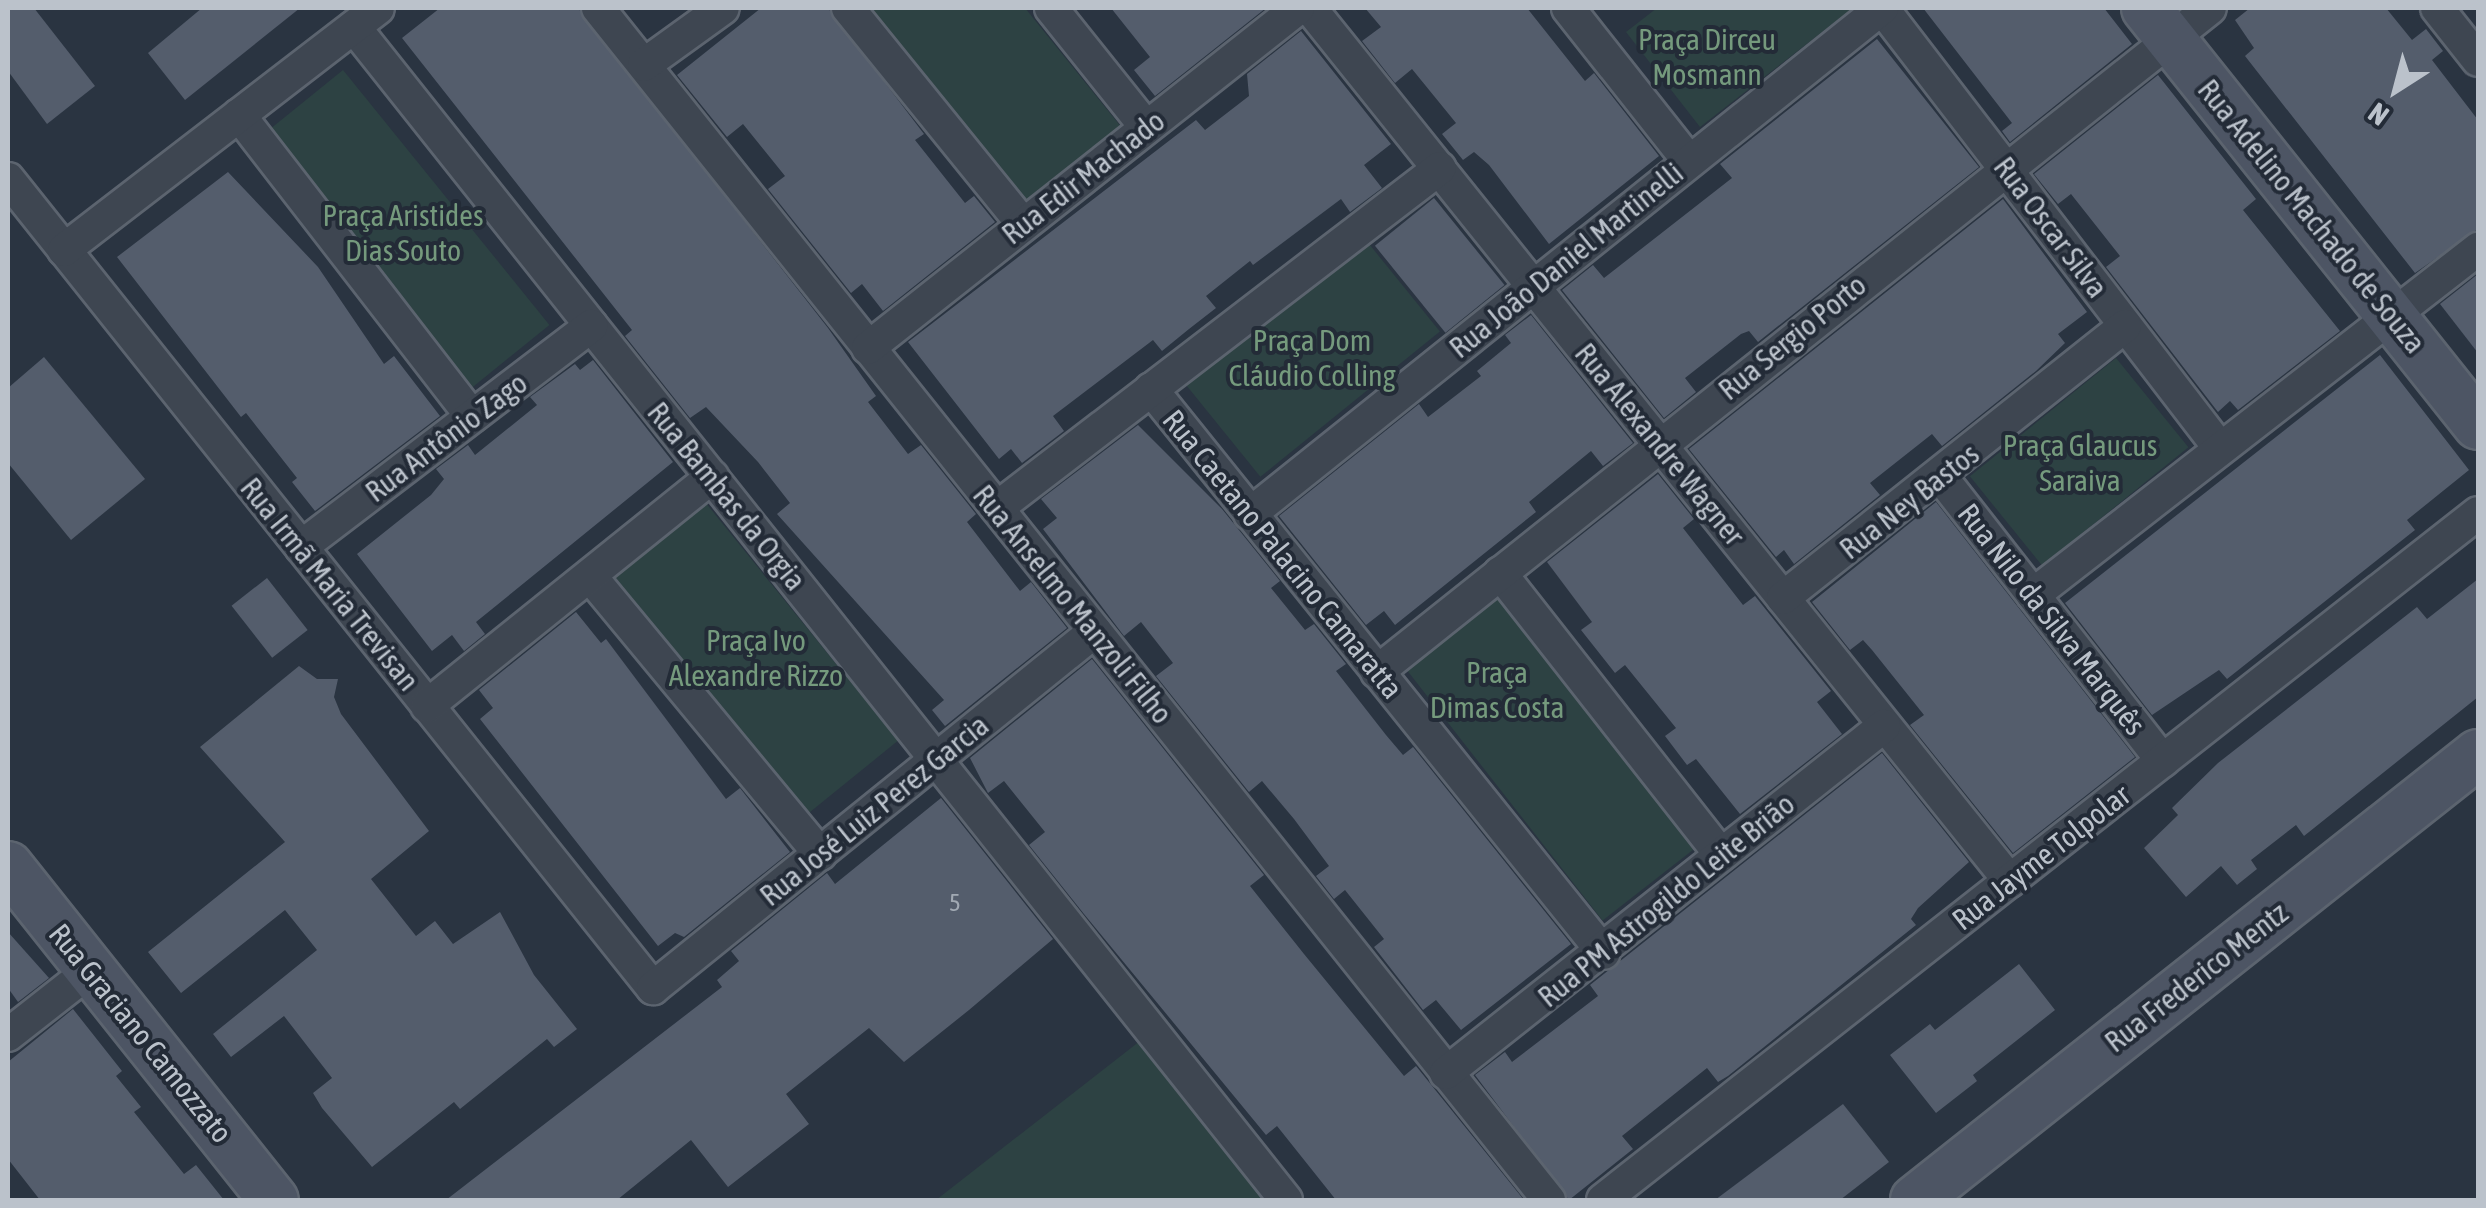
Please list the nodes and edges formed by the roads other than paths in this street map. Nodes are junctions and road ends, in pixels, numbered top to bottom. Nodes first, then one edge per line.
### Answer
1 (598, 8) edge
2 (723, 8) edge
3 (848, 8) edge
4 (1051, 8) edge
5 (1298, 8) edge
6 (1310, 8) edge
7 (1882, 8) edge
8 (2210, 8) edge
9 (2437, 8) edge
10 (1585, 14) edge
11 (366, 17) edge
12 (2158, 23) edge
13 (2475, 49) edge
14 (644, 65) junction
15 (239, 115) junction
16 (1146, 127) junction
17 (1689, 161) junction
18 (2006, 165) junction
19 (1440, 168) junction
20 (8, 179) edge
21 (1023, 224) junction
22 (2478, 249) edge
23 (64, 250) junction
24 (1534, 286) junction
25 (2392, 318) junction
26 (591, 326) junction
27 (2126, 326) junction
28 (868, 348) junction
29 (1151, 389) junction
30 (472, 418) junction
31 (2478, 424) edge
32 (1660, 443) junction
33 (2220, 446) junction
34 (712, 477) junction
35 (1941, 477) junction
36 (997, 508) junction
37 (1250, 514) junction
38 (2478, 514) edge
39 (301, 547) junction
40 (1500, 573) junction
41 (590, 576) junction
42 (2033, 594) junction
43 (1783, 598) junction
44 (1095, 631) junction
45 (1378, 672) junction
46 (427, 706) junction
47 (1884, 726) junction
48 (2478, 754) edge
49 (936, 760) junction
50 (2163, 761) junction
51 (820, 854) junction
52 (1722, 855) junction
53 (8, 866) edge
54 (2010, 881) junction
55 (1604, 953) junction
56 (91, 970) junction
57 (653, 988) joint
58 (8, 1036) edge
59 (1446, 1073) junction
60 (274, 1200) edge
61 (1286, 1200) edge
62 (1549, 1200) edge
63 (1603, 1200) edge
64 (1915, 1200) edge

1 - 14 street, Rua Anselmo Manzoli Filho
2 - 14 street
3 - 21 street
4 - 16 street
5 - 16 street, Rua Edir Machado
6 - 19 street, Rua Alexandre Wagner
7 - 17 street, Rua João Daniel Martinelli
7 - 18 street, Rua Oscar Silva
8 - 12 street, Rua Sergio Porto
9 - 13 street
10 - 17 street
11 - 15 street
11 - 26 street, Rua Bambas da Orgia
12 - 18 street, Rua Sergio Porto
12 - 25 street, Rua Adelino Machado de Souza
14 - 28 street, Rua Anselmo Manzoli Filho
15 - 23 street
15 - 30 street
16 - 21 street, Rua Edir Machado
17 - 24 street, Rua João Daniel Martinelli
18 - 27 street, Rua Oscar Silva
18 - 32 street, Rua Sergio Porto
19 - 24 street, Rua Alexandre Wagner
19 - 29 street
20 - 23 street, Rua Irmã Maria Trevisan
21 - 28 street, Rua Edir Machado
22 - 25 street
23 - 39 street, Rua Irmã Maria Trevisan
24 - 32 street, Rua Alexandre Wagner
24 - 37 street, Rua João Daniel Martinelli
25 - 31 street, Rua Adelino Machado de Souza
25 - 33 street
26 - 30 street, Rua Antônio Zago
26 - 34 street, Rua Bambas da Orgia
27 - 33 street, Rua Oscar Silva
27 - 35 street, Rua Ney Bastos
28 - 36 street, Rua Anselmo Manzoli Filho
29 - 36 street
29 - 37 street, Rua Caetano Palacino Camaratta
30 - 39 street, Rua Antônio Zago
32 - 40 street, Rua Sergio Porto
32 - 43 street, Rua Alexandre Wagner
33 - 42 street
34 - 41 street
34 - 49 street, Rua Bambas da Orgia
35 - 42 street, Rua Nilo da Silva Marquês
35 - 43 street, Rua Ney Bastos
36 - 44 street, Rua Anselmo Manzoli Filho
37 - 45 street, Rua Caetano Palacino Camaratta
38 - 50 street, Rua Jayme Tolpolar
39 - 46 street, Rua Irmã Maria Trevisan
40 - 45 street, Rua Sergio Porto
40 - 52 street
41 - 46 street
41 - 51 street
42 - 50 street, Rua Nilo da Silva Marquês
43 - 47 street, Rua Alexandre Wagner
44 - 49 street, Rua José Luiz Perez Garcia
44 - 59 street, Rua Anselmo Manzoli Filho
45 - 55 street, Rua Caetano Palacino Camaratta
46 - 57 street, Rua Irmã Maria Trevisan
47 - 52 street, Rua PM Astrogildo Leite Brião
47 - 54 street, Rua Alexandre Wagner
48 - 64 street, Rua Frederico Mentz
49 - 51 street, Rua José Luiz Perez Garcia
49 - 61 street, Rua Bambas da Orgia
50 - 54 street, Rua Jayme Tolpolar
51 - 57 street, Rua José Luiz Perez Garcia
52 - 55 street, Rua PM Astrogildo Leite Brião
53 - 56 street, Rua Graciano Camozzato
54 - 63 street, Rua Jayme Tolpolar
55 - 59 street, Rua PM Astrogildo Leite Brião
56 - 58 street
56 - 60 street, Rua Graciano Camozzato
59 - 62 street, Rua Anselmo Manzoli Filho

